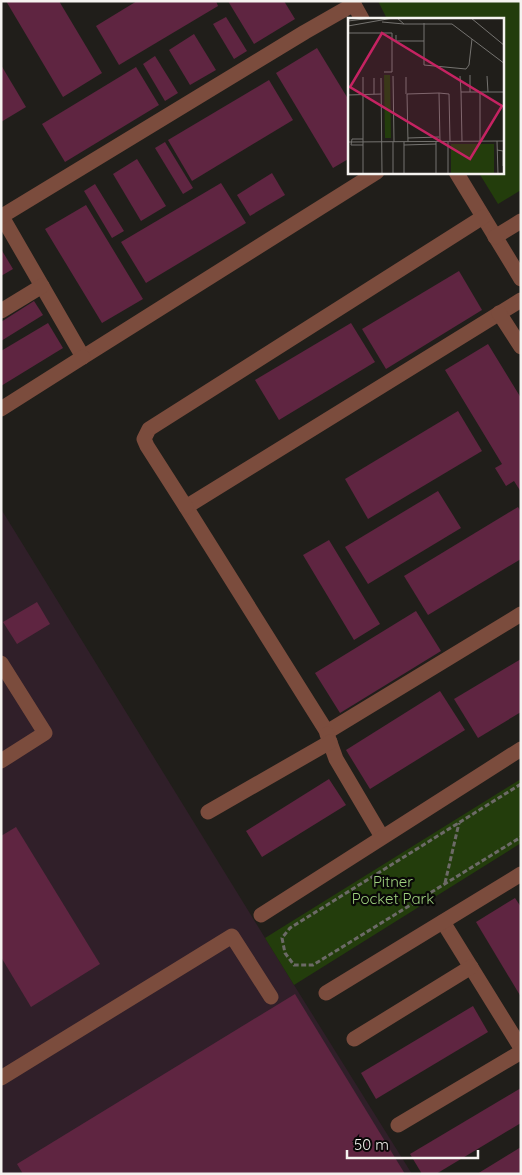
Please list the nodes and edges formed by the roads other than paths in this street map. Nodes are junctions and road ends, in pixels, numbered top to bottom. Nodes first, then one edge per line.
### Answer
1 (353, 3) edge
2 (361, 18) edge
3 (374, 174) edge
4 (457, 174) edge
5 (2, 216) edge
6 (483, 217) junction
7 (521, 221) edge
8 (495, 237) junction
9 (521, 279) edge
10 (42, 286) junction
11 (521, 300) edge
12 (1, 311) edge
13 (499, 313) junction
14 (521, 347) edge
15 (83, 357) junction
16 (1, 409) edge
17 (186, 507) junction
18 (521, 614) edge
19 (1, 663) edge
20 (328, 737) junction
21 (521, 749) edge
22 (1, 761) edge
23 (208, 812) dead end
24 (382, 838) junction
25 (521, 874) edge
26 (261, 915) dead end
27 (443, 922) junction
28 (471, 967) junction
29 (326, 993) dead end
30 (271, 997) dead end
31 (354, 1039) dead end
32 (521, 1048) edge
33 (521, 1052) edge
34 (1, 1078) edge
35 (398, 1125) dead end

1 - 2 street
1 - 5 street
3 - 15 street
4 - 6 street
5 - 10 street
6 - 8 street
6 - 17 street
7 - 8 street
8 - 9 street
10 - 12 street
10 - 15 street
11 - 13 street
13 - 14 street
13 - 17 street
15 - 16 street
17 - 20 street
18 - 20 street
19 - 22 street
20 - 23 street
20 - 24 street
21 - 24 street
24 - 26 street
25 - 27 street
27 - 28 street
27 - 29 street
28 - 31 street
28 - 32 street
30 - 34 street
33 - 35 street

